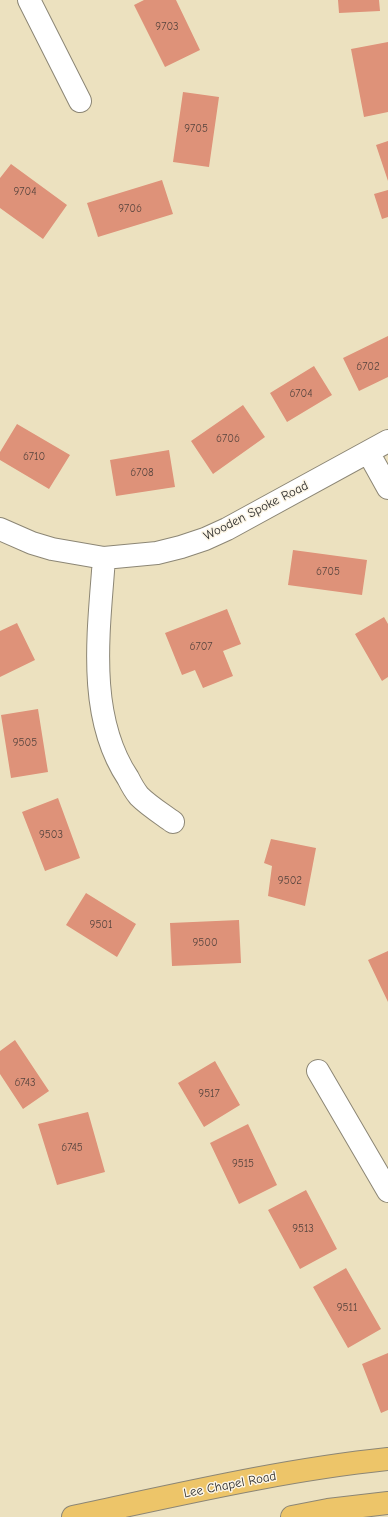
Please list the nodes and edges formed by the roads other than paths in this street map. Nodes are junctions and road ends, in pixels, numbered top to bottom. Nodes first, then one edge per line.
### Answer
1 (29, 0) edge
2 (80, 101) dead end
3 (388, 441) edge
4 (368, 452) junction
5 (388, 488) edge
6 (0, 529) edge
7 (104, 558) junction
8 (173, 822) dead end
9 (318, 1071) dead end
10 (388, 1191) edge
11 (388, 1459) edge
12 (388, 1503) edge
13 (73, 1517) edge
14 (292, 1517) edge

1 - 2 street
3 - 4 street, Wooden Spoke Road
4 - 5 street
4 - 7 street, Wooden Spoke Road
6 - 7 street, Wooden Spoke Road
7 - 8 street
9 - 10 street
11 - 13 main road, Lee Chapel Road
12 - 14 main road

